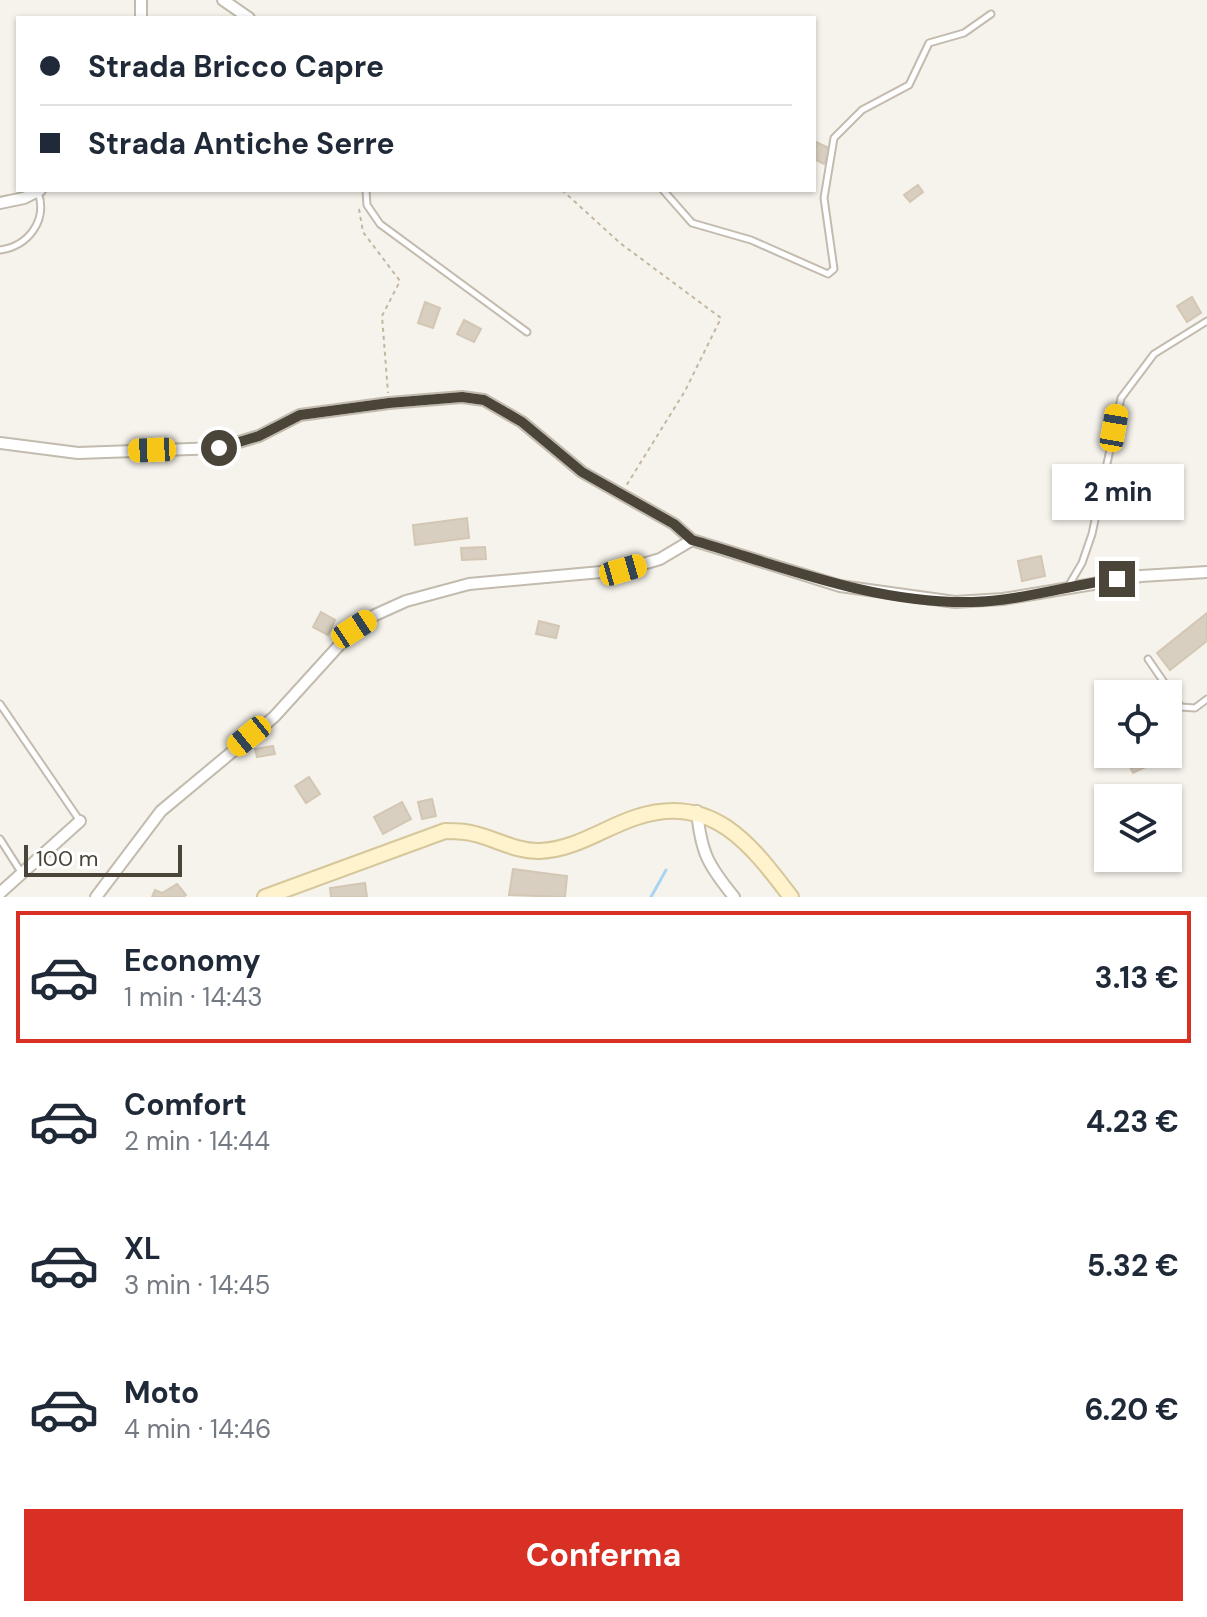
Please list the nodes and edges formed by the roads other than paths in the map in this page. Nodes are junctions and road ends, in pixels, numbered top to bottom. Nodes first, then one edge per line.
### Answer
1 (223, 0) edge
2 (991, 14) dead end
3 (246, 16) edge
4 (37, 192) edge
5 (39, 192) edge
6 (366, 192) edge
7 (665, 192) edge
8 (0, 203) edge
9 (0, 250) edge
10 (1207, 321) edge
11 (527, 332) dead end
12 (0, 443) edge
13 (692, 540) junction
14 (1207, 572) edge
15 (1069, 585) junction
16 (1148, 659) dead end
17 (1207, 699) edge
18 (0, 704) edge
19 (697, 811) junction
20 (80, 821) joint
21 (0, 839) edge
22 (21, 872) junction
23 (0, 893) edge
24 (96, 897) edge
25 (265, 897) edge
26 (734, 897) edge
27 (791, 897) edge

1 - 3 street
2 - 7 lane
4 - 8 street
5 - 9 lane
6 - 11 lane
10 - 15 lane
12 - 13 street
13 - 15 street
13 - 24 street
14 - 15 street
16 - 17 lane
18 - 20 lane
19 - 25 main road
19 - 26 street
19 - 27 main road
20 - 22 street
21 - 22 lane
22 - 23 street

